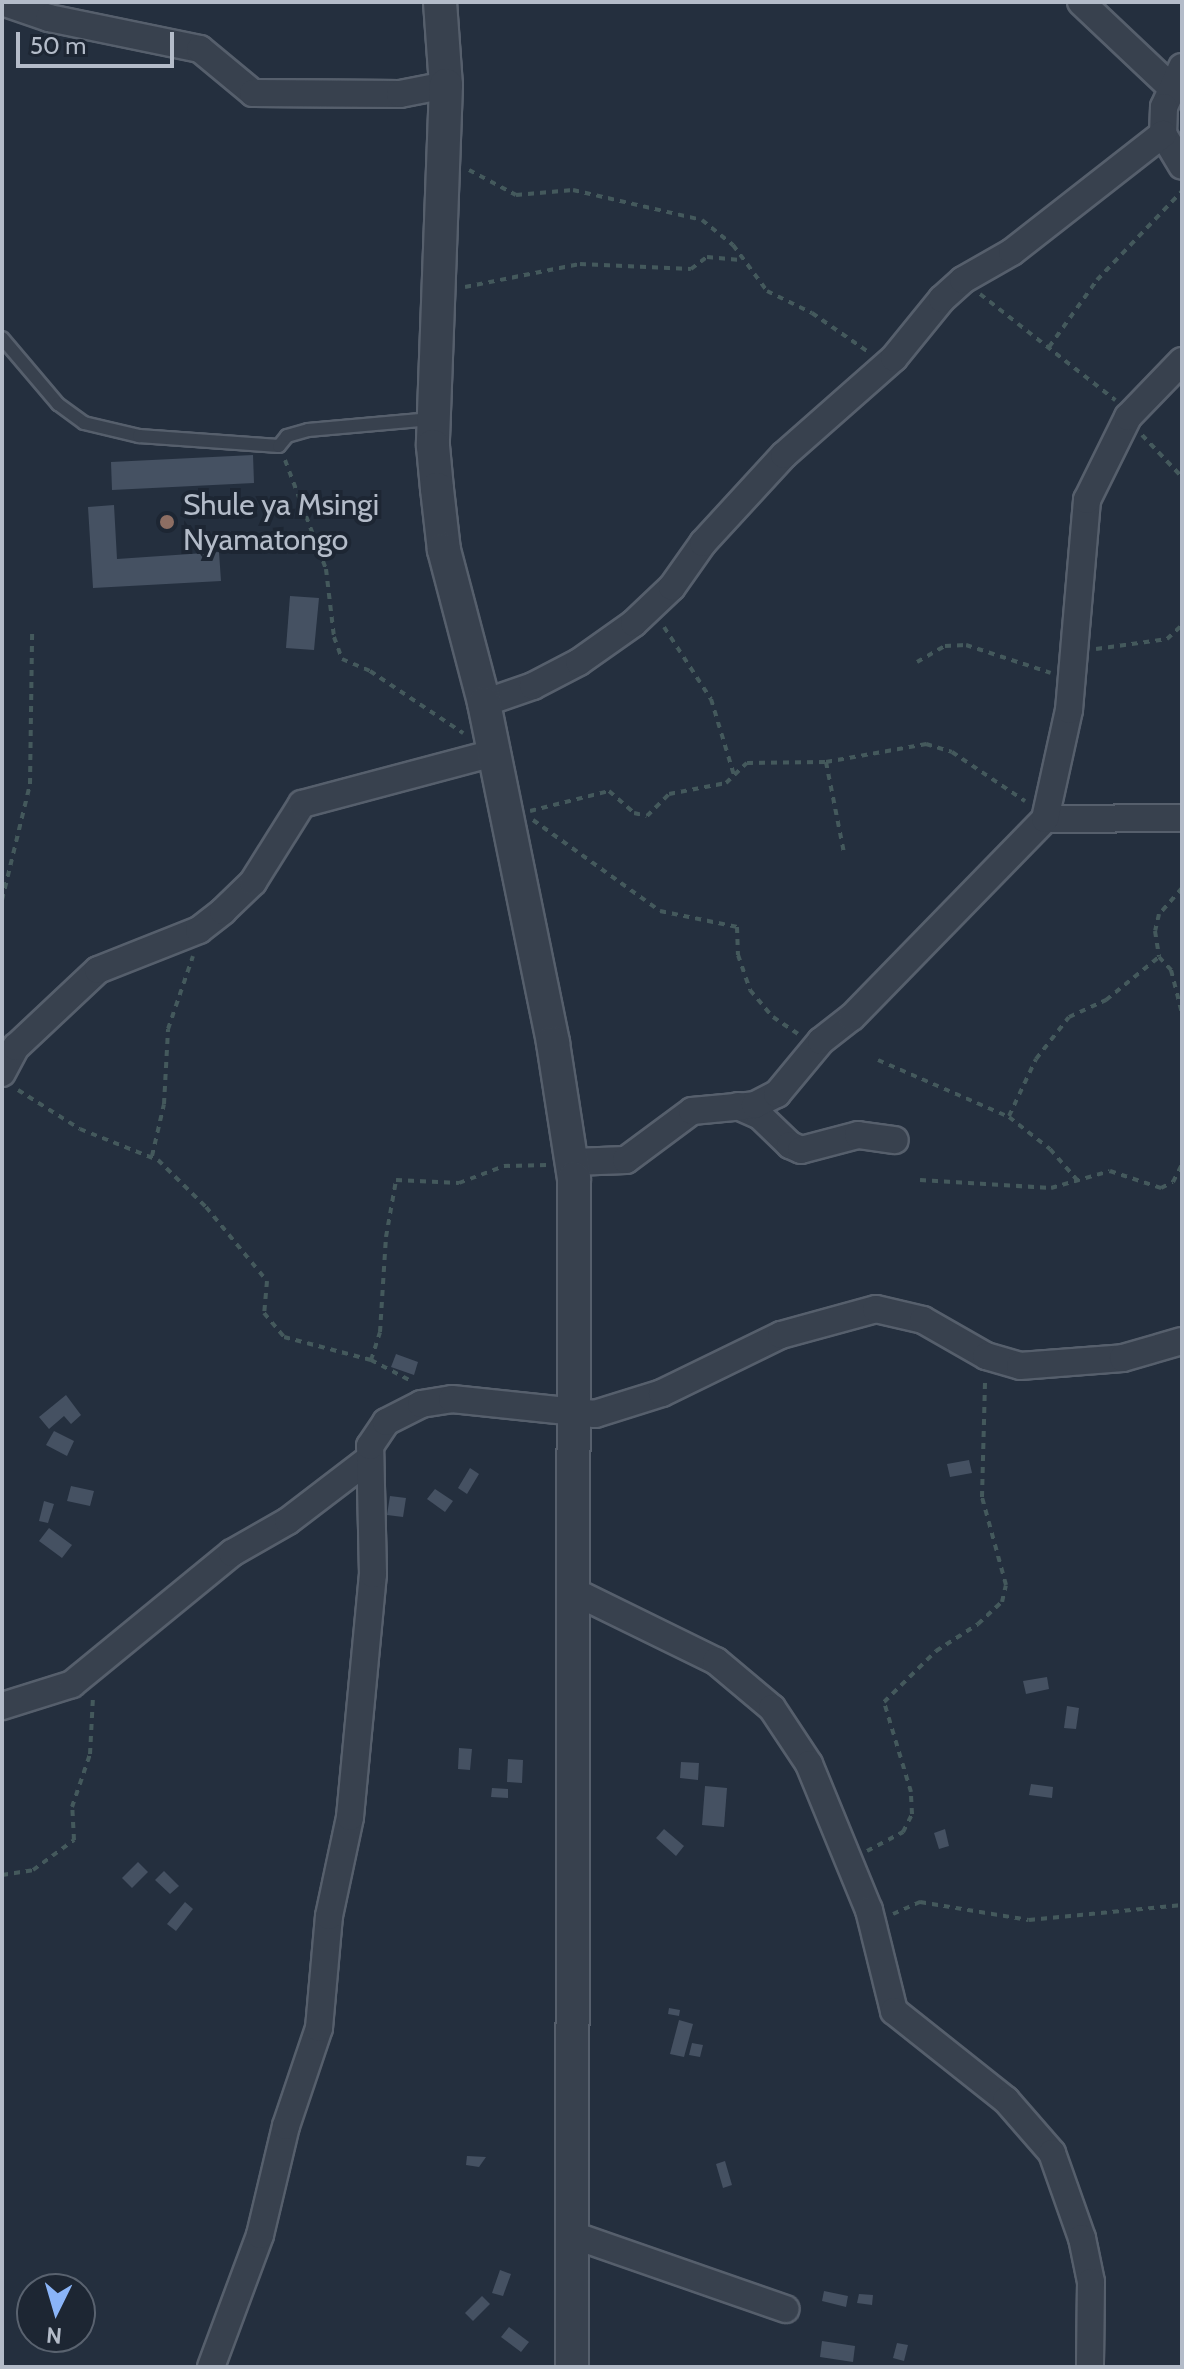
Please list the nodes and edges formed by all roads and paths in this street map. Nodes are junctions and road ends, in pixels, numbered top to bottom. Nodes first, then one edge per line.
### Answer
1 (2, 2) edge
2 (440, 2) edge
3 (1081, 2) edge
4 (1176, 77) edge
5 (446, 85) junction
6 (1163, 134) junction
7 (445, 152) junction
8 (1182, 166) edge
9 (1182, 191) edge
10 (743, 260) junction
11 (963, 280) junction
12 (437, 284) junction
13 (2, 338) edge
14 (1049, 348) junction
15 (901, 350) junction
16 (1182, 361) edge
17 (1128, 417) junction
18 (435, 418) junction
19 (279, 446) junction
20 (1182, 477) edge
21 (651, 607) junction
22 (1182, 625) edge
23 (32, 634) dead end
24 (917, 662) dead end
25 (1072, 670) junction
26 (484, 703) junction
27 (490, 756) junction
28 (826, 762) junction
29 (734, 775) junction
30 (1182, 818) edge
31 (1045, 819) junction
32 (844, 853) dead end
33 (1182, 888) edge
34 (2, 900) edge
35 (201, 929) junction
36 (1159, 957) junction
37 (1182, 1013) edge
38 (816, 1047) junction
39 (878, 1060) dead end
40 (7, 1080) edge
41 (738, 1106) junction
42 (1009, 1117) junction
43 (895, 1140) dead end
44 (152, 1156) junction
45 (573, 1162) junction
46 (1182, 1164) edge
47 (920, 1180) dead end
48 (1078, 1181) junction
49 (1182, 1341) edge
50 (986, 1356) junction
51 (371, 1360) junction
52 (452, 1399) junction
53 (575, 1413) junction
54 (369, 1459) junction
55 (575, 1592) junction
56 (100, 1660) junction
57 (2, 1706) edge
58 (848, 1857) junction
59 (2, 1875) edge
60 (1182, 1905) edge
61 (876, 1928) junction
62 (573, 2235) junction
63 (785, 2309) dead end
64 (576, 2365) edge
65 (211, 2367) edge
66 (1090, 2367) edge

1 - 5 street
2 - 5 street
3 - 4 street
4 - 6 street
5 - 7 street
6 - 8 street
6 - 11 street
7 - 10 path
7 - 12 street
9 - 14 path
10 - 12 path
10 - 15 path
11 - 14 path
11 - 15 street
12 - 18 street
13 - 19 lane
14 - 17 path
15 - 21 street
16 - 17 street
17 - 20 path
17 - 25 street
18 - 19 lane
18 - 26 street
19 - 27 path
21 - 26 street
21 - 29 path
22 - 25 path
23 - 34 path
24 - 25 path
25 - 31 street
26 - 27 street
27 - 35 street
27 - 45 street
28 - 29 path
28 - 31 path
28 - 32 path
29 - 38 path
30 - 31 street
31 - 38 street
33 - 36 path
35 - 40 street
35 - 44 path
36 - 37 path
36 - 42 path
38 - 41 street
39 - 42 path
40 - 44 path
41 - 43 street
41 - 45 street
42 - 48 path
44 - 51 path
45 - 51 path
45 - 53 street
46 - 48 path
47 - 48 path
49 - 50 street
50 - 53 street
50 - 58 path
51 - 52 path
52 - 53 street
52 - 54 street
53 - 55 street
54 - 56 street
54 - 65 street
55 - 58 street
55 - 62 street
56 - 57 street
56 - 59 path
58 - 61 street
60 - 61 path
61 - 66 street
62 - 63 street
62 - 64 street

